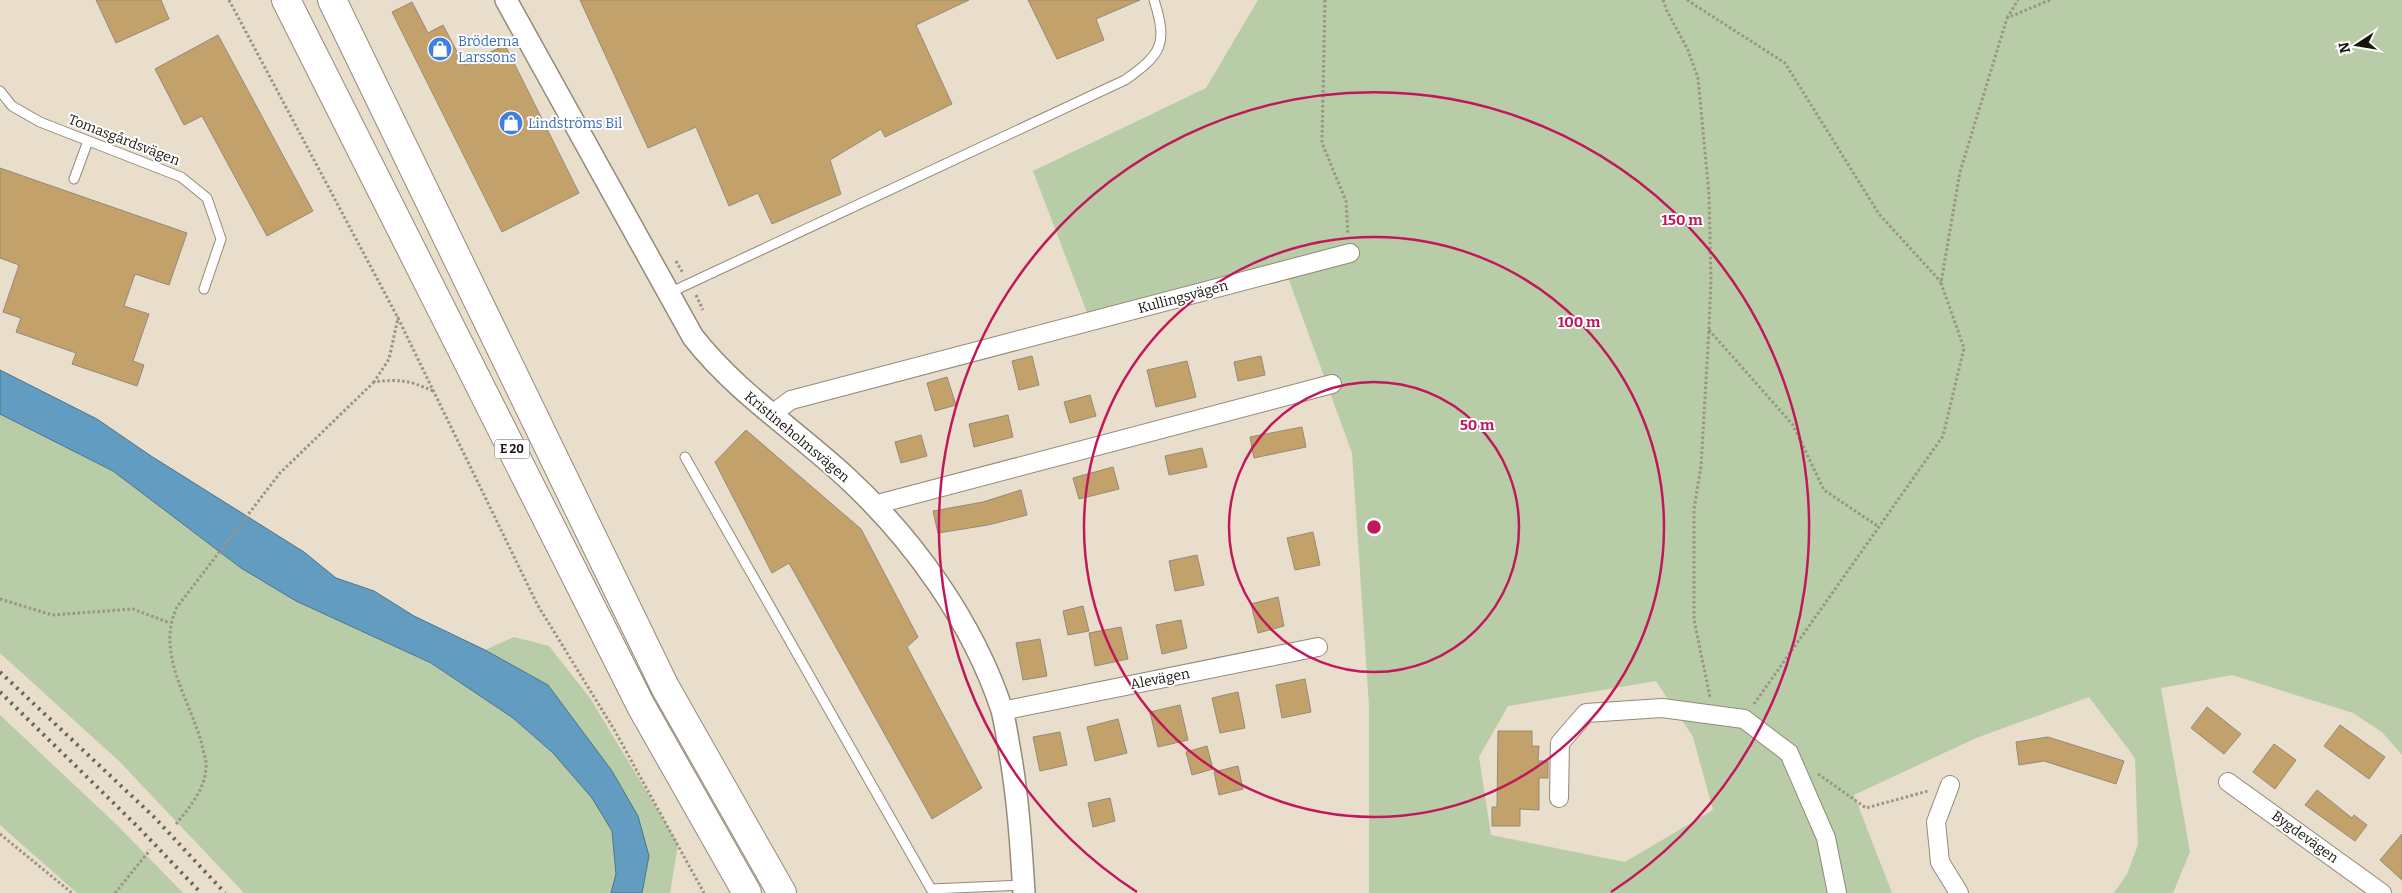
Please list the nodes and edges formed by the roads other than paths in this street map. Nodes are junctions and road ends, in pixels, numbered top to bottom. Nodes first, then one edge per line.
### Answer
1 (286, 0) edge
2 (332, 0) edge
3 (506, 0) edge
4 (1154, 0) edge
5 (0, 91) edge
6 (88, 141) junction
7 (74, 179) dead end
8 (1350, 253) road end
9 (204, 289) dead end
10 (668, 293) junction
11 (1332, 384) dead end
12 (772, 414) junction
13 (686, 457) dead end
14 (874, 505) junction
15 (1318, 647) dead end
16 (1002, 711) junction
17 (2228, 782) dead end
18 (1950, 785) road end
19 (1559, 798) dead end
20 (1024, 889) edge
21 (747, 893) edge
22 (782, 893) edge
23 (1837, 893) edge
24 (1959, 893) edge
25 (2382, 893) edge

1 - 21 highway, E 20
2 - 22 highway, E 20
3 - 10 street, Kristineholmsvägen
4 - 10 lane
5 - 6 lane, Tomasgårdsvägen
6 - 7 lane
6 - 9 lane, Tomasgårdsvägen
8 - 12 street, Kullingsvägen
10 - 12 street, Kristineholmsvägen
11 - 14 street
12 - 14 street, Kristineholmsvägen
13 - 20 lane
14 - 16 street, Kristineholmsvägen
15 - 16 street, Alevägen
16 - 20 street, Kristineholmsvägen
17 - 25 street, Bygdevägen
18 - 24 street
19 - 23 street

